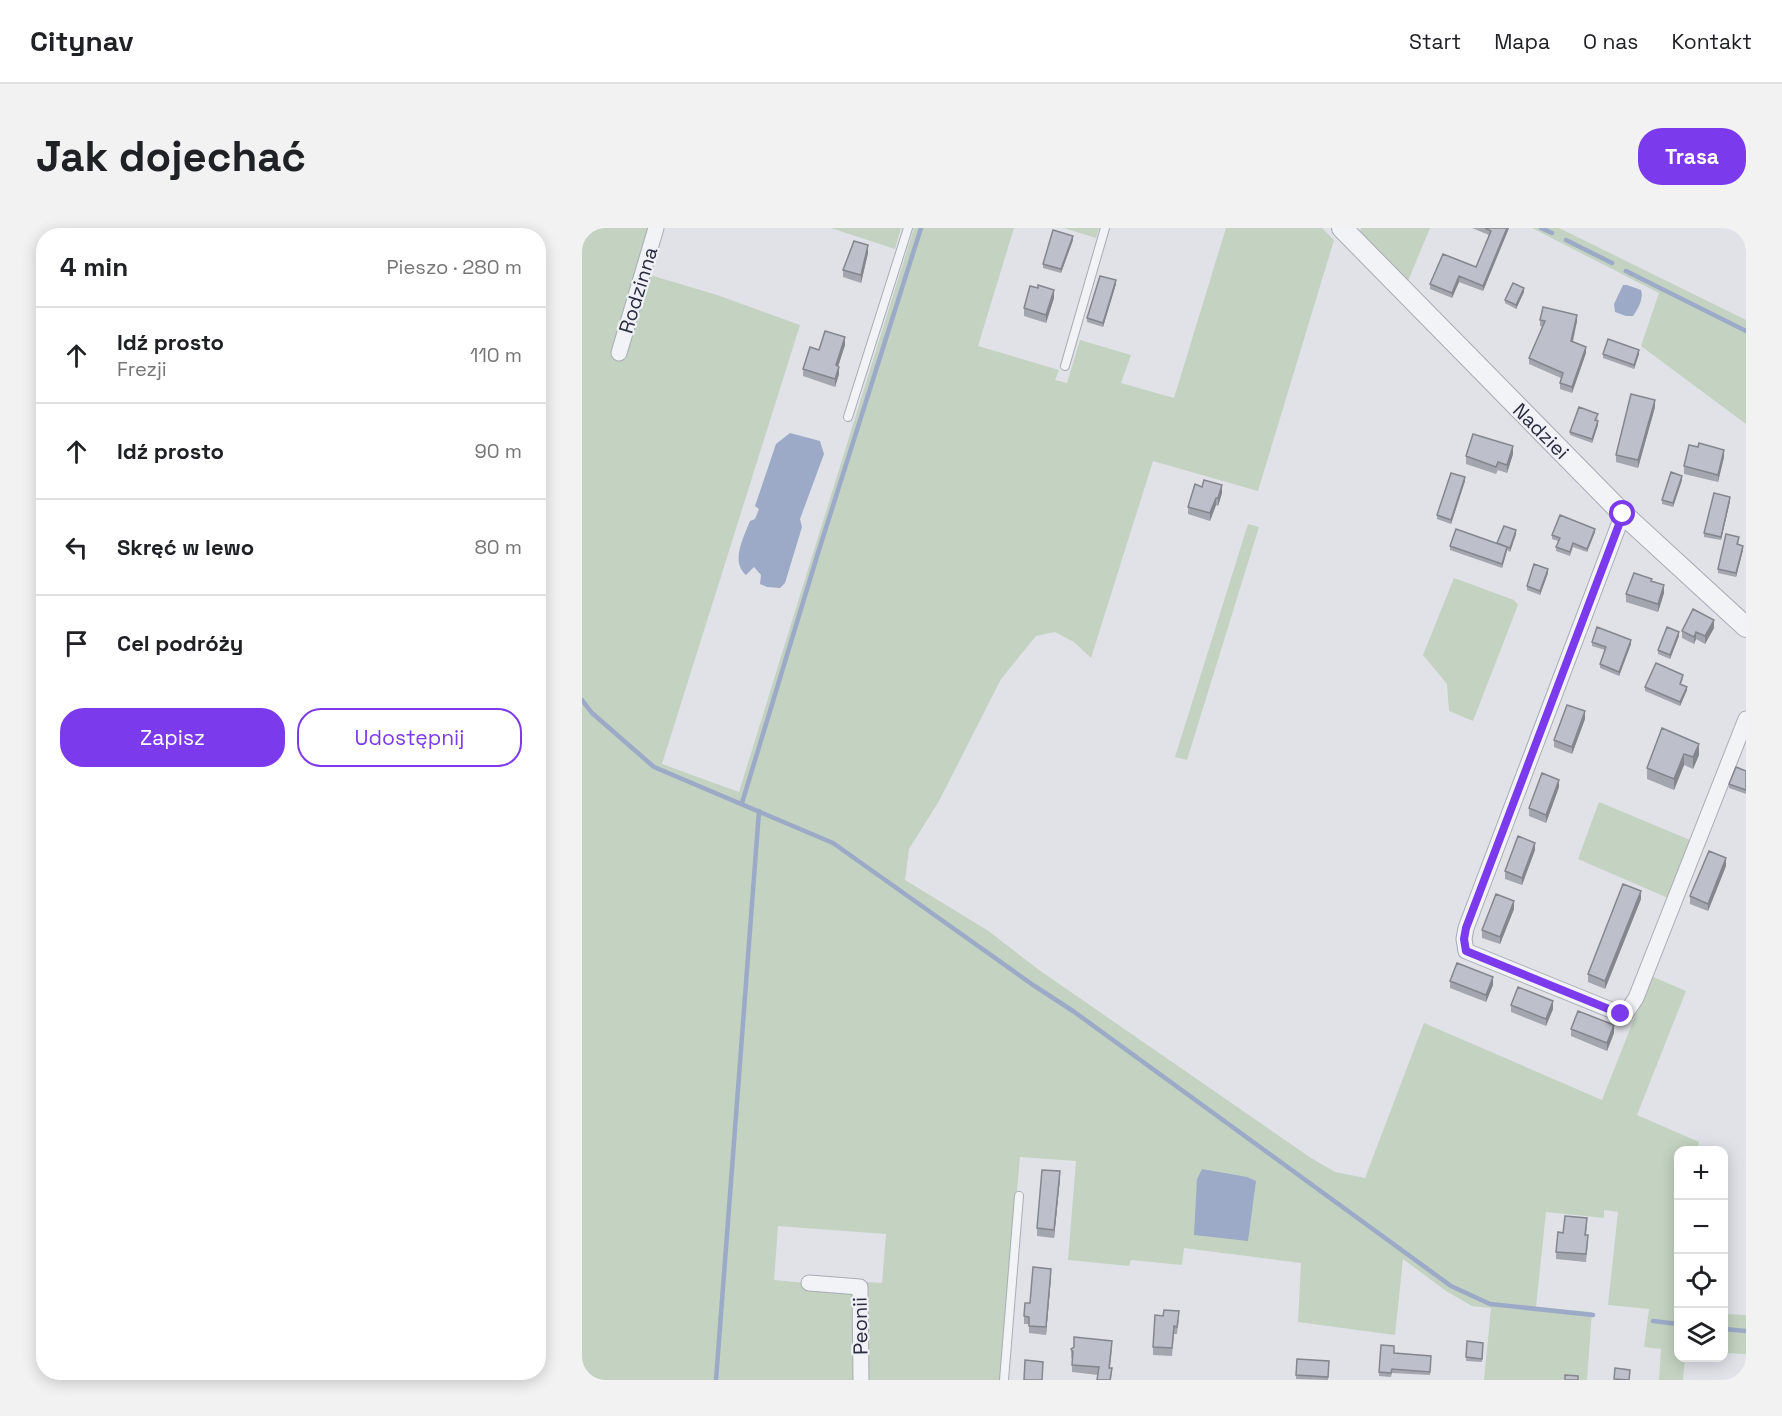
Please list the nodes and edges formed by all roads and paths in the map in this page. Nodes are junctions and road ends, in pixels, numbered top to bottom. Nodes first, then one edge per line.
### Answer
1 (656, 228) edge
2 (908, 228) edge
3 (1105, 228) edge
4 (1342, 228) edge
5 (619, 353) dead end
6 (1065, 366) dead end
7 (848, 417) dead end
8 (1623, 514) junction
9 (1746, 627) edge
10 (1746, 718) edge
11 (1020, 1196) dead end
12 (809, 1283) dead end
13 (861, 1380) edge
14 (1004, 1380) edge

1 - 5 street, Rodzinna
2 - 7 lane
3 - 6 lane
4 - 8 street, Nadziei
8 - 9 street, Nadziei
8 - 10 street
11 - 14 lane
12 - 13 street, Peonii

